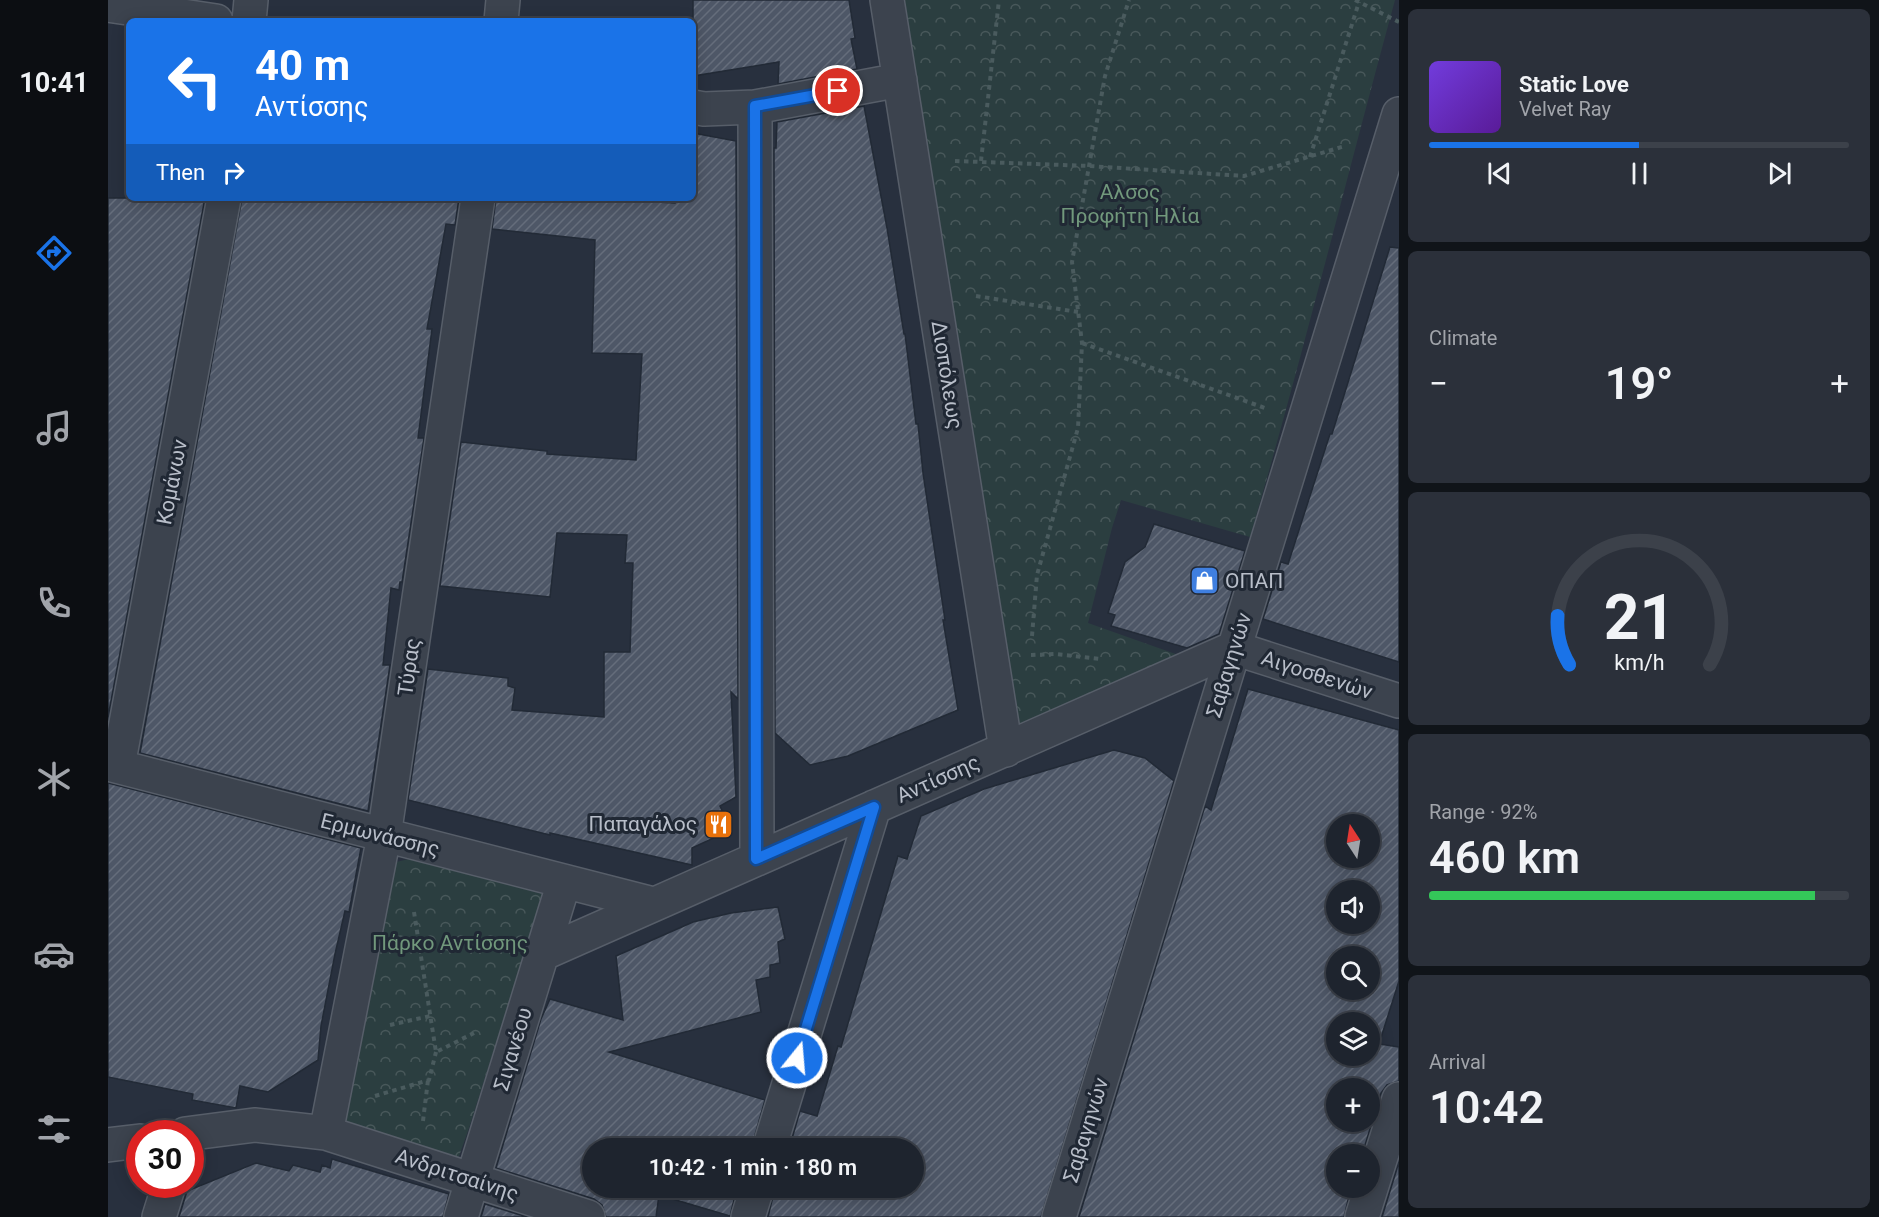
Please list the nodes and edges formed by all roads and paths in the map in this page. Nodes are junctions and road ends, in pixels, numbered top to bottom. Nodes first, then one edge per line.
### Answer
1 (251, 0) edge
2 (503, 0) edge
3 (887, 0) edge
4 (999, 0) edge
5 (1129, 0) edge
6 (1357, 1) edge
7 (108, 5) edge
8 (196, 18) edge
9 (249, 18) edge
10 (501, 18) edge
11 (1399, 22) edge
12 (900, 80) junction
13 (755, 106) junction
14 (696, 108) edge
15 (1396, 123) edge
16 (1310, 157) junction
17 (912, 159) junction
18 (981, 161) junction
19 (1089, 165) junction
20 (223, 201) edge
21 (478, 201) edge
22 (933, 290) junction
23 (1078, 312) junction
24 (1082, 344) junction
25 (1304, 422) junction
26 (1234, 648) junction
27 (1031, 667) dead end
28 (1399, 701) edge
29 (1006, 750) junction
30 (113, 765) edge
31 (874, 807) junction
32 (384, 836) junction
33 (756, 859) junction
34 (564, 882) junction
35 (653, 904) junction
36 (413, 911) dead end
37 (542, 954) junction
38 (526, 1006) junction
39 (436, 1052) junction
40 (1399, 1099) edge
41 (329, 1121) junction
42 (204, 1132) edge
43 (772, 1138) edge
44 (126, 1143) edge
45 (108, 1145) edge
46 (472, 1180) junction
47 (165, 1198) edge
48 (754, 1198) edge
49 (159, 1217) edge
50 (461, 1217) edge
51 (588, 1217) edge
52 (748, 1217) edge
53 (1059, 1217) edge
54 (1362, 1217) edge

1 - 9 street
2 - 10 street
3 - 12 street, Διοπόλεως
4 - 18 path
5 - 19 path
6 - 11 path
6 - 16 path
7 - 8 street
12 - 13 street
12 - 17 street, Διοπόλεως
13 - 14 street
13 - 33 street
15 - 16 path
15 - 25 street, Σαβαγηνών
16 - 19 path
17 - 18 path
17 - 22 street, Διοπόλεως
18 - 19 path
19 - 23 path
20 - 30 street, Κομάνων
21 - 32 street, Τύρας
22 - 23 path
22 - 29 street, Διοπόλεως
23 - 24 path
24 - 25 path
24 - 27 path
25 - 26 street, Σαβαγηνών
26 - 28 street, Αιγοσθενών
26 - 29 street, Αντίσσης
26 - 53 street, Σαβαγηνών
29 - 31 street, Αντίσσης
30 - 32 street, Ερμωνάσσης
31 - 33 street, Αντίσσης
31 - 43 street
32 - 34 street, Ερμωνάσσης
32 - 41 street, Τύρας
33 - 35 street, Αντίσσης
34 - 35 street, Ερμωνάσσης
34 - 37 street, Σιγανέου
35 - 37 street, Αντίσσης
36 - 39 path
37 - 38 street, Σιγανέου
38 - 39 path
38 - 46 street, Σιγανέου
39 - 41 path
40 - 54 street
41 - 42 street
41 - 46 street, Ανδριτσαίνης
44 - 45 street
46 - 50 street, Σιγανέου
46 - 51 street, Ανδριτσαίνης
47 - 49 street
48 - 52 street

